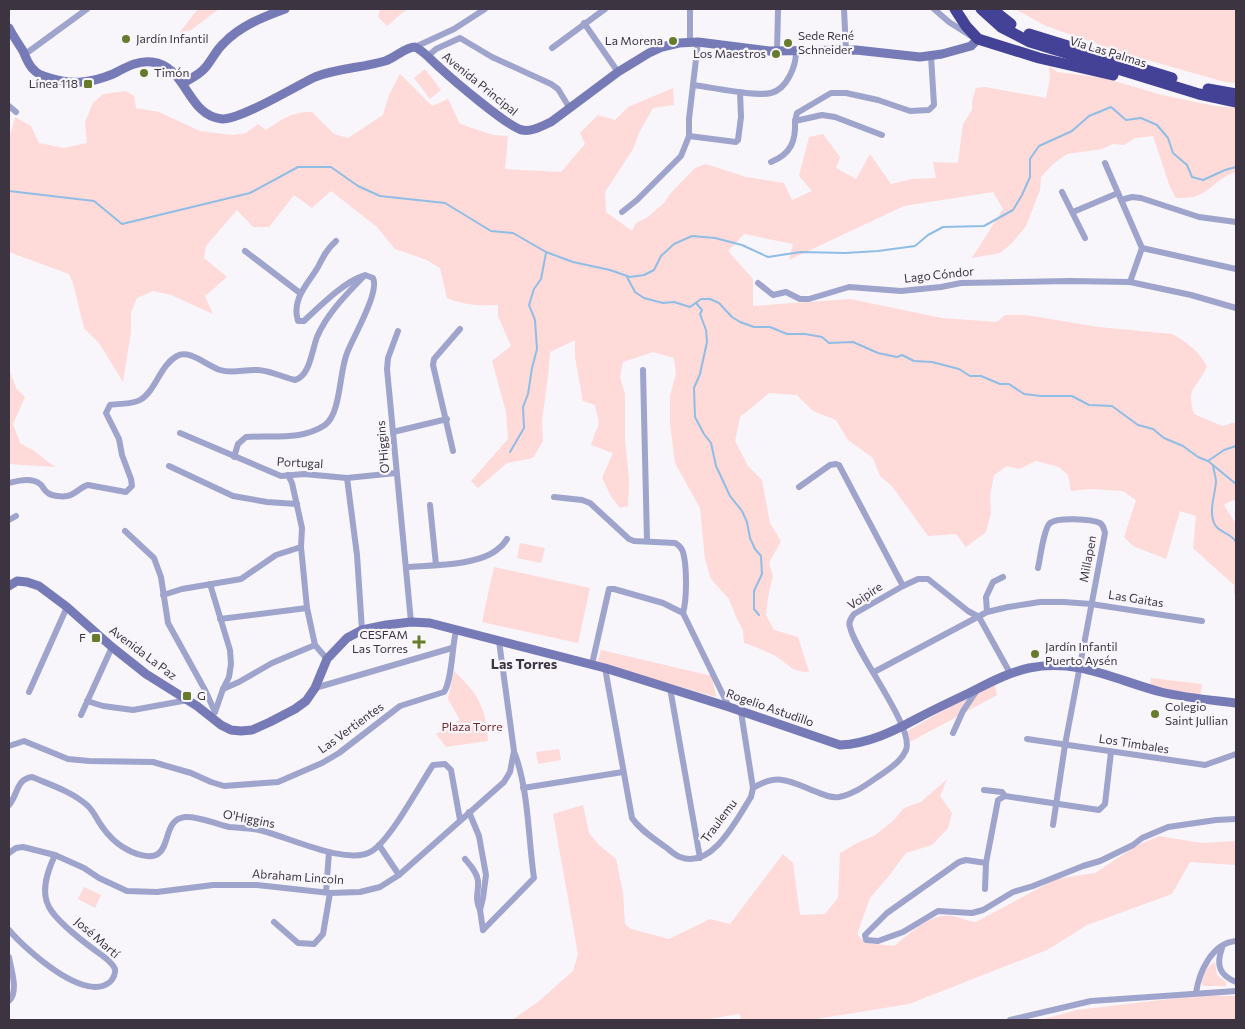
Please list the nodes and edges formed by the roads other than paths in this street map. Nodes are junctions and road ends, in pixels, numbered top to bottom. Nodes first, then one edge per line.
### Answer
1 (87, 9) edge
2 (285, 9) edge
3 (485, 9) edge
4 (605, 9) edge
5 (690, 9) edge
6 (844, 9) edge
7 (934, 9) edge
8 (955, 9) edge
9 (981, 9) edge
10 (992, 9) edge
11 (778, 11) dead end
12 (584, 23) junction
13 (9, 28) edge
14 (978, 39) junction
15 (694, 42) junction
16 (415, 47) junction
17 (552, 48) dead end
18 (777, 50) junction
19 (846, 50) junction
20 (796, 52) junction
21 (24, 56) junction
22 (931, 56) junction
23 (428, 57) junction
24 (618, 72) junction
25 (183, 84) junction
26 (693, 85) junction
27 (1178, 88) junction
28 (740, 92) junction
29 (1236, 94) edge
30 (1236, 102) edge
31 (9, 106) edge
32 (569, 107) junction
33 (16, 112) dead end
34 (795, 121) junction
35 (882, 135) dead end
36 (689, 136) junction
37 (771, 162) dead end
38 (1105, 163) dead end
39 (1062, 192) dead end
40 (1118, 192) junction
41 (1121, 200) junction
42 (622, 212) dead end
43 (1073, 212) junction
44 (1236, 222) edge
45 (1085, 238) dead end
46 (336, 241) dead end
47 (1142, 248) junction
48 (245, 251) dead end
49 (1236, 269) edge
50 (365, 275) junction
51 (1130, 282) junction
52 (758, 283) dead end
53 (300, 293) junction
54 (1236, 308) edge
55 (460, 329) dead end
56 (398, 331) dead end
57 (643, 370) dead end
58 (447, 419) junction
59 (393, 432) junction
60 (180, 433) dead end
61 (453, 451) dead end
62 (234, 457) junction
63 (168, 466) dead end
64 (396, 472) junction
65 (288, 476) junction
66 (347, 478) junction
67 (9, 483) edge
68 (799, 487) dead end
69 (554, 498) dead end
70 (297, 504) junction
71 (430, 505) dead end
72 (16, 516) dead end
73 (9, 520) edge
74 (125, 531) dead end
75 (507, 539) dead end
76 (647, 541) junction
77 (301, 546) junction
78 (436, 565) junction
79 (406, 567) junction
80 (1038, 568) dead end
81 (1003, 577) dead end
82 (210, 584) junction
83 (9, 586) edge
84 (903, 586) junction
85 (163, 595) junction
86 (1091, 604) junction
87 (67, 607) junction
88 (307, 608) junction
89 (987, 612) junction
90 (683, 613) junction
91 (979, 617) junction
92 (220, 619) junction
93 (1202, 621) dead end
94 (411, 622) junction
95 (362, 630) junction
96 (456, 631) junction
97 (499, 641) junction
98 (315, 645) junction
99 (112, 647) junction
100 (452, 648) junction
101 (327, 658) junction
102 (592, 664) junction
103 (1081, 667) junction
104 (605, 668) junction
105 (874, 672) junction
106 (1010, 673) junction
107 (315, 688) junction
108 (670, 688) junction
109 (223, 689) junction
110 (978, 689) junction
111 (29, 692) dead end
112 (188, 700) junction
113 (87, 701) junction
114 (1236, 703) edge
115 (729, 707) junction
116 (742, 712) junction
117 (81, 715) dead end
118 (214, 715) junction
119 (902, 727) junction
120 (953, 733) dead end
121 (1027, 739) dead end
122 (1065, 745) junction
123 (9, 746) edge
124 (514, 751) junction
125 (1111, 752) junction
126 (1236, 754) edge
127 (622, 772) junction
128 (523, 788) junction
129 (753, 788) junction
130 (984, 790) dead end
131 (1005, 796) junction
132 (1056, 805) junction
133 (9, 806) edge
134 (469, 812) junction
135 (1236, 819) edge
136 (460, 820) junction
137 (1052, 825) dead end
138 (379, 845) junction
139 (329, 852) junction
140 (9, 853) edge
141 (55, 855) junction
142 (700, 858) junction
143 (465, 859) dead end
144 (986, 863) junction
145 (399, 875) junction
146 (985, 889) dead end
147 (328, 892) junction
148 (480, 910) junction
149 (274, 922) dead end
150 (9, 930) edge
151 (1236, 941) edge
152 (1222, 947) junction
153 (9, 957) edge
154 (1236, 982) edge
155 (1236, 991) edge
156 (1196, 993) junction
157 (9, 1001) edge
158 (1010, 1020) edge

1 - 21 street
2 - 25 street
3 - 16 street
4 - 12 street
5 - 15 street
6 - 19 street
7 - 14 street
8 - 14 highway
9 - 27 highway, Vía Las Palmas
10 - 29 highway, Vía Las Palmas
11 - 18 street
12 - 17 street
12 - 24 street
13 - 21 street
14 - 22 street, Avenida Principal
14 - 27 highway
15 - 18 street, Avenida Principal
15 - 24 street, Avenida Principal
15 - 26 street
16 - 23 street, Avenida Principal
16 - 25 street
18 - 20 street, Avenida Principal
19 - 20 street, Avenida Principal
19 - 22 street, Avenida Principal
20 - 28 street
21 - 25 street
22 - 34 street
23 - 32 street
23 - 32 street, Avenida Principal
24 - 32 street, Avenida Principal
26 - 28 street
26 - 36 street
27 - 30 highway, Vía Las Palmas
28 - 36 street
31 - 33 street
34 - 35 street
34 - 37 street
36 - 42 street
38 - 40 street
39 - 43 street
40 - 41 street
40 - 43 street
41 - 44 street
41 - 47 street
43 - 45 street
46 - 53 street
47 - 49 street
47 - 51 street
48 - 53 street
50 - 53 street
50 - 62 street
50 - 67 street
51 - 52 street, Lago Cóndor
51 - 54 street, Lago Cóndor
55 - 58 street
56 - 59 street, O'Higgins
57 - 76 street
58 - 59 street
58 - 61 street
59 - 64 street, O'Higgins
60 - 62 street, Portugal
62 - 65 street, Portugal
63 - 70 street
64 - 66 street, Portugal
64 - 79 street, O'Higgins
65 - 66 street, Portugal
65 - 70 street
66 - 95 street
68 - 84 street, Voipire
69 - 76 street
70 - 77 street
71 - 78 street
72 - 73 street
74 - 85 street
75 - 78 street
76 - 90 street
77 - 82 street
77 - 88 street
78 - 79 street
79 - 94 street, O'Higgins
80 - 86 street, Millapen
81 - 89 street
82 - 85 street
82 - 92 street
83 - 87 street, Avenida La Paz
84 - 91 street
84 - 105 street, Voipire
85 - 118 street
86 - 89 street, Las Gaitas
86 - 93 street, Las Gaitas
86 - 103 street, Millapen
87 - 99 street, Avenida La Paz
87 - 111 street
88 - 92 street
88 - 98 street
89 - 91 street, Las Gaitas
90 - 102 street
90 - 115 street
91 - 105 street, Las Gaitas
91 - 106 street
92 - 109 street
94 - 95 street, Rogelio Astudillo
94 - 96 street, Rogelio Astudillo
95 - 101 street, Rogelio Astudillo
96 - 97 street, Rogelio Astudillo
96 - 100 street, Las Vertientes
97 - 102 street, Rogelio Astudillo
97 - 124 street, Abraham Lincoln
98 - 101 street
98 - 109 street
99 - 112 street, Avenida La Paz
99 - 113 street
100 - 107 street
100 - 123 street, Las Vertientes
101 - 107 street, Rogelio Astudillo
102 - 104 street, Rogelio Astudillo
103 - 106 street, Rogelio Astudillo
103 - 114 street, Rogelio Astudillo
103 - 122 street, Millapen
104 - 108 street, Rogelio Astudillo
104 - 127 street, Traulemu
105 - 119 street, Voipire
106 - 110 street, Rogelio Astudillo
107 - 118 street, Avenida La Paz
108 - 115 street, Rogelio Astudillo
108 - 142 street
109 - 118 street
110 - 119 street, Rogelio Astudillo
110 - 120 street
112 - 113 street
112 - 118 street, Avenida La Paz
113 - 117 street
115 - 116 street, Rogelio Astudillo
116 - 119 street, Rogelio Astudillo
116 - 129 street
119 - 129 street
121 - 122 street, Los Timbales
122 - 125 street, Los Timbales
122 - 132 street, Millapen
124 - 128 street
124 - 134 street, Abraham Lincoln
125 - 126 street, Los Timbales
125 - 132 street
127 - 128 street
127 - 142 street, Traulemu
128 - 148 street
129 - 142 street, Traulemu
130 - 131 street
131 - 132 street
131 - 144 street
132 - 137 street, Millapen
133 - 139 street, O'Higgins
134 - 136 street, Abraham Lincoln
134 - 148 street
135 - 144 street
136 - 138 street, O'Higgins
136 - 145 street, Abraham Lincoln
138 - 139 street, O'Higgins
138 - 145 street
139 - 147 street
140 - 141 street, Abraham Lincoln
141 - 147 street, Abraham Lincoln
141 - 150 street, José Martí
143 - 148 street
144 - 146 street
145 - 147 street, Abraham Lincoln
147 - 149 street
151 - 152 street
152 - 154 street
152 - 156 street
153 - 157 street
155 - 156 street
156 - 158 street

